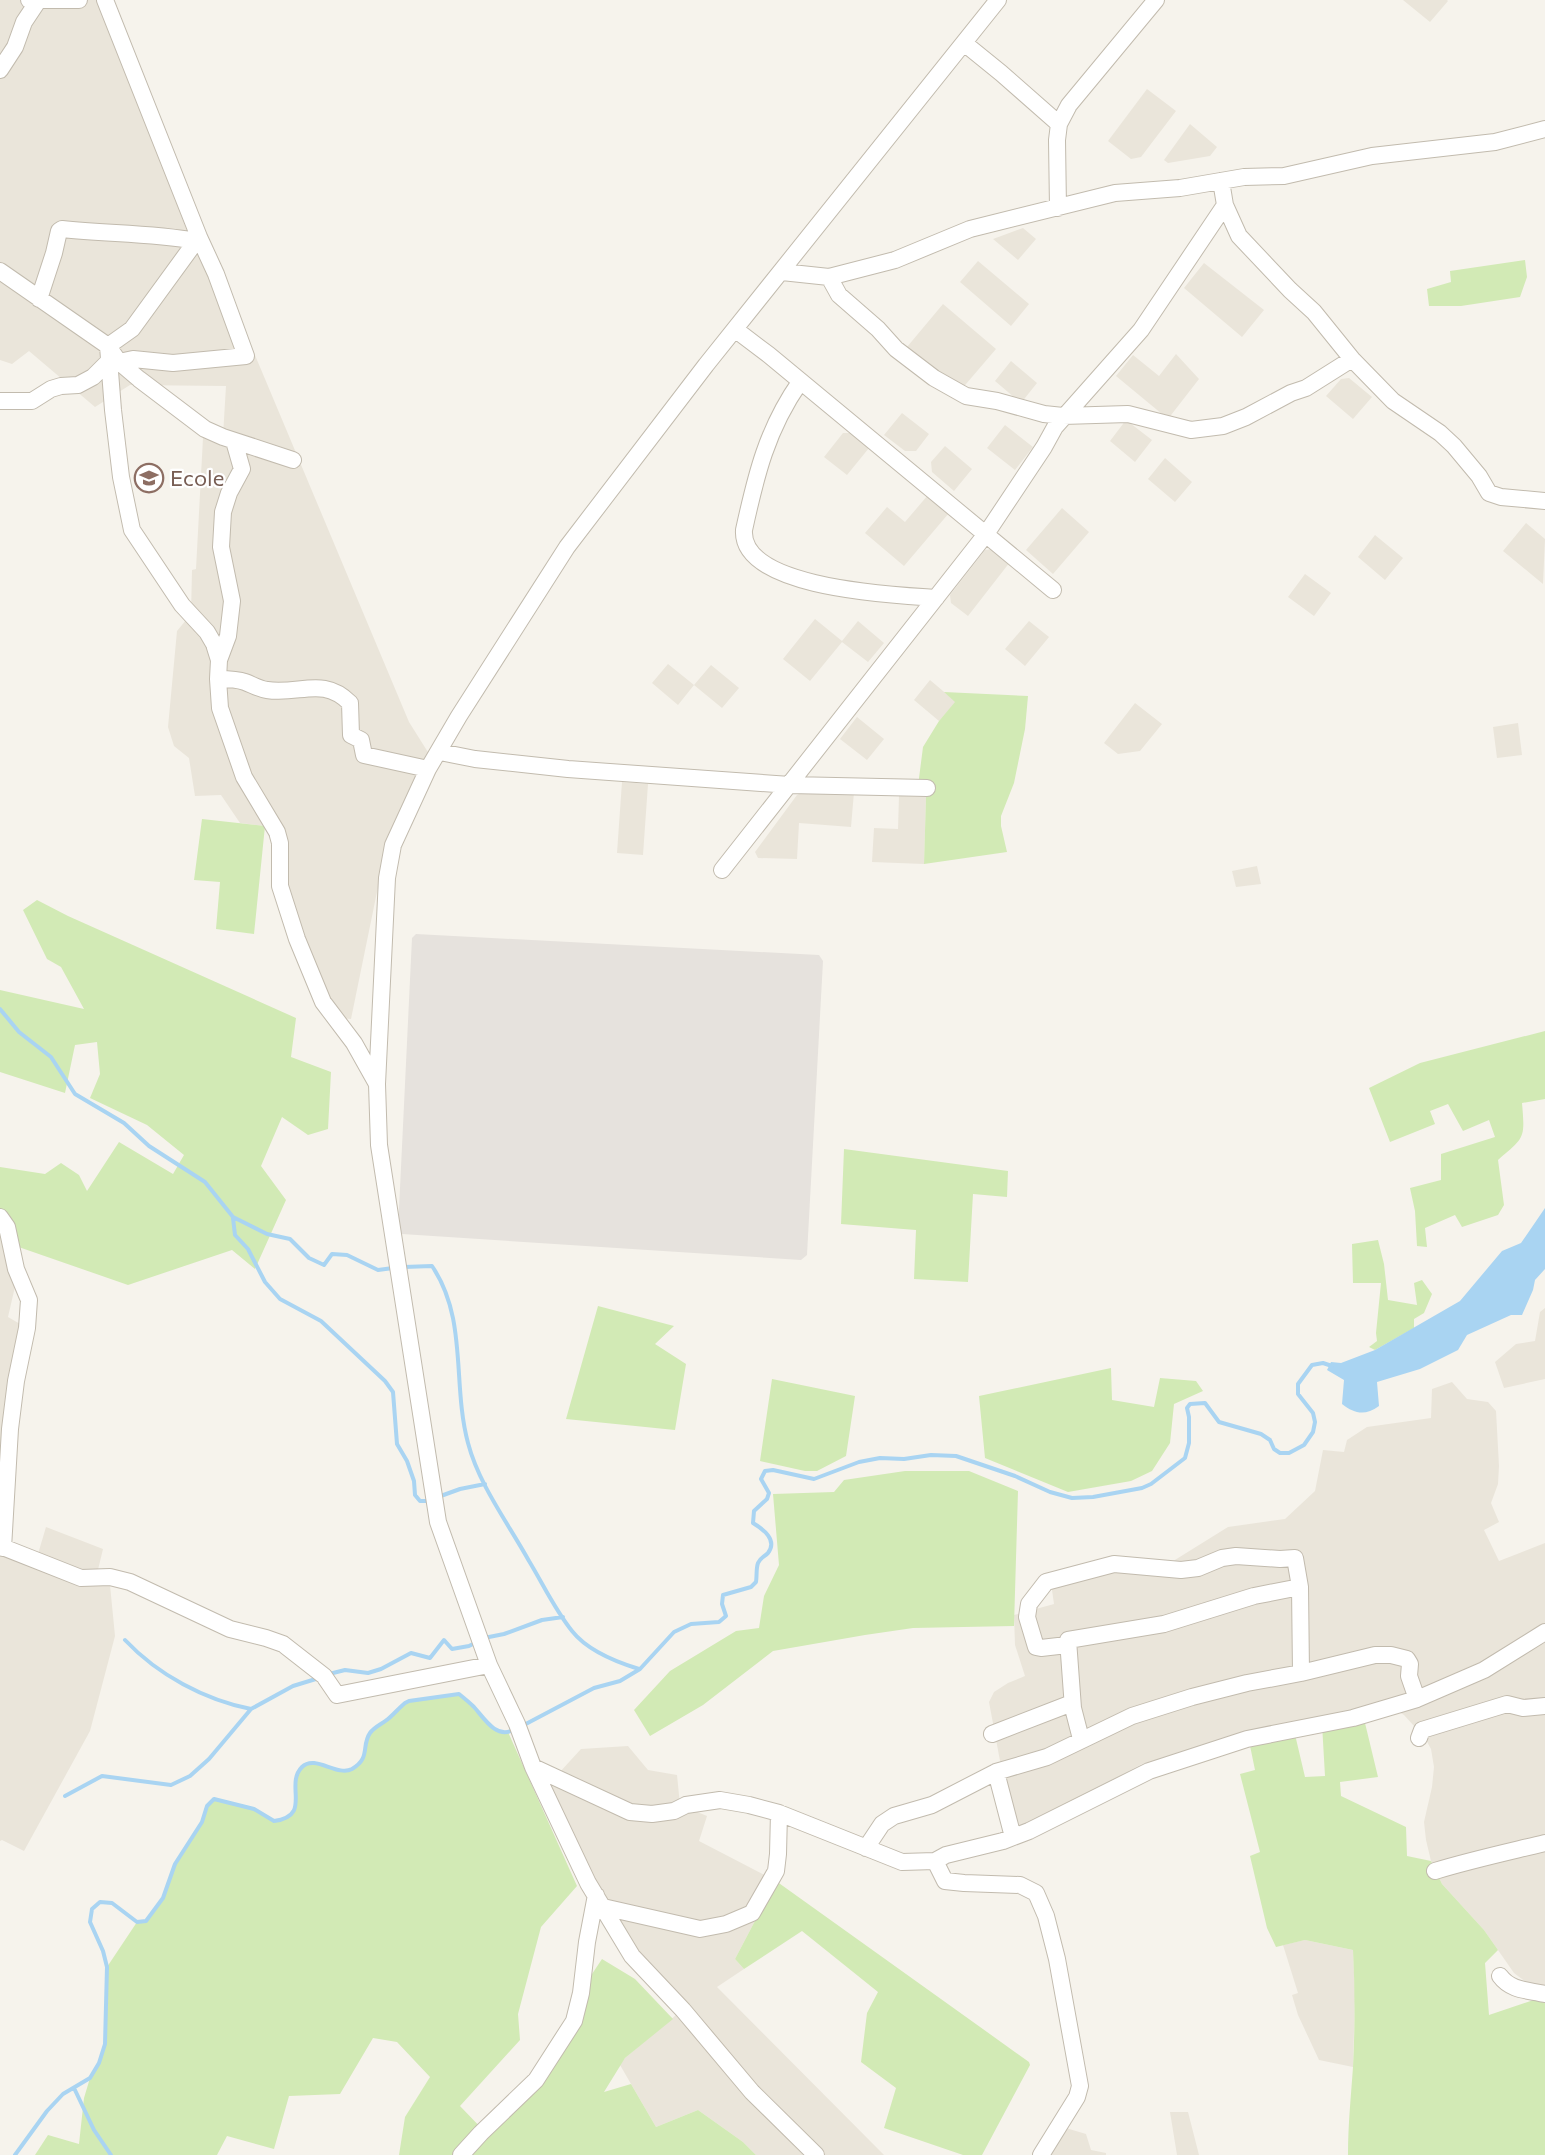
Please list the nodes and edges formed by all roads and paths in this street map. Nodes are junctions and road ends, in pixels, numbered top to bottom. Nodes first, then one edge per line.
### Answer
1 (78, 0) edge
2 (105, 0) edge
3 (998, 0) edge
4 (1156, 0) edge
5 (33, 1) edge
6 (964, 43) junction
7 (0, 70) edge
8 (1059, 124) junction
9 (1545, 129) edge
10 (1221, 181) junction
11 (1225, 205) junction
12 (1058, 208) junction
13 (197, 239) junction
14 (0, 271) edge
15 (782, 272) junction
16 (830, 277) junction
17 (39, 299) junction
18 (736, 330) junction
19 (112, 357) junction
20 (1352, 359) junction
21 (800, 382) junction
22 (0, 400) edge
23 (1064, 416) junction
24 (234, 441) junction
25 (293, 460) dead end
26 (1545, 501) edge
27 (986, 534) junction
28 (1053, 590) dead end
29 (936, 598) junction
30 (219, 660) junction
31 (218, 678) junction
32 (440, 752) junction
33 (428, 769) junction
34 (790, 785) junction
35 (927, 788) dead end
36 (722, 870) dead end
37 (377, 1084) junction
38 (0, 1217) edge
39 (2, 1547) edge
40 (1300, 1587) junction
41 (1545, 1632) edge
42 (1067, 1645) junction
43 (489, 1665) junction
44 (1302, 1673) junction
45 (1417, 1699) junction
46 (1072, 1703) junction
47 (1545, 1706) edge
48 (992, 1734) dead end
49 (1419, 1738) dead end
50 (1081, 1739) junction
51 (533, 1767) junction
52 (996, 1772) junction
53 (779, 1812) junction
54 (1013, 1836) junction
55 (1545, 1843) edge
56 (866, 1848) junction
57 (935, 1861) junction
58 (1435, 1871) dead end
59 (600, 1901) junction
60 (1500, 1976) dead end
61 (1544, 1991) edge
62 (461, 2155) edge
63 (816, 2155) edge
64 (1041, 2155) edge

1 - 5 street
2 - 13 street
3 - 6 street
4 - 8 street
5 - 7 street
6 - 8 street
6 - 15 street
8 - 12 street
9 - 10 street
10 - 11 street
10 - 12 street
11 - 20 street
11 - 23 street
12 - 16 street
13 - 17 street
13 - 19 street
13 - 19 street
14 - 17 street
15 - 16 street
15 - 18 street
16 - 23 street
17 - 19 street
18 - 21 street
18 - 32 street
19 - 22 street
19 - 24 street
19 - 30 street
20 - 23 street
20 - 26 street
21 - 27 street
21 - 29 street
23 - 27 street
24 - 25 street
24 - 30 street
27 - 28 street
27 - 29 street
29 - 34 street
30 - 31 street
31 - 33 street
31 - 37 street
32 - 33 street
32 - 34 street
33 - 37 street
34 - 35 street
34 - 36 street
37 - 43 street
38 - 39 street
39 - 43 street
40 - 42 street
40 - 42 street
40 - 44 street
41 - 45 street
42 - 46 street
43 - 51 street
44 - 45 street
44 - 50 street
45 - 54 street
46 - 48 street
46 - 50 street
47 - 49 street
50 - 52 street
51 - 53 street
51 - 59 street
52 - 54 street
52 - 56 street
53 - 56 street
53 - 59 street
54 - 57 street
55 - 58 street
56 - 57 street
57 - 64 street
59 - 62 street
59 - 63 street
60 - 61 street

